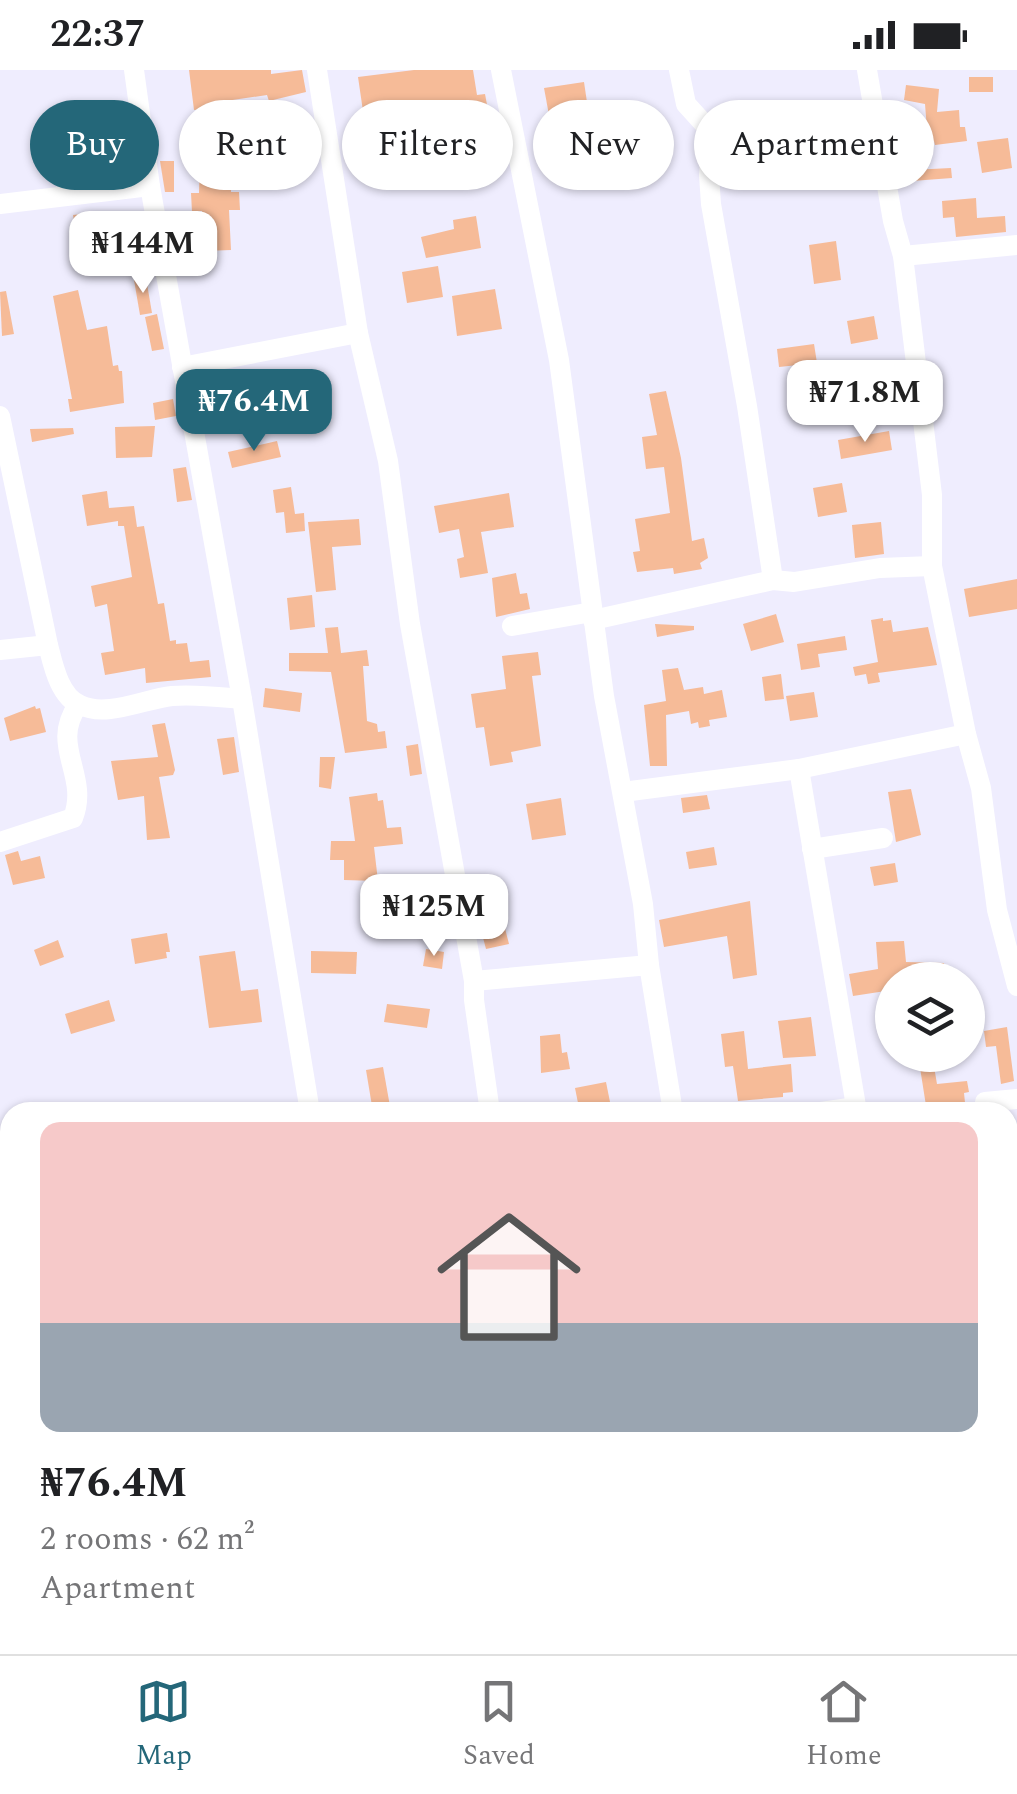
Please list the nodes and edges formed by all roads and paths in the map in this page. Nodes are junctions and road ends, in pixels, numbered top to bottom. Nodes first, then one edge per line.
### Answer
1 (134, 70) edge
2 (317, 70) edge
3 (501, 70) edge
4 (679, 70) edge
5 (866, 70) edge
6 (138, 100) edge
7 (117, 190) edge
8 (151, 190) edge
9 (0, 204) edge
10 (1017, 245) edge
11 (903, 256) junction
12 (358, 333) junction
13 (182, 367) junction
14 (0, 416) edge
15 (6, 477) edge
16 (932, 566) junction
17 (773, 580) junction
18 (593, 616) junction
19 (512, 626) dead end
20 (48, 644) junction
21 (0, 650) edge
22 (242, 699) junction
23 (78, 705) junction
24 (966, 734) junction
25 (799, 769) junction
26 (624, 792) junction
27 (883, 838) dead end
28 (0, 842) edge
29 (812, 849) junction
30 (649, 965) junction
31 (474, 981) junction
32 (1017, 986) edge
33 (1017, 1099) edge
34 (308, 1102) edge
35 (489, 1102) edge
36 (671, 1102) edge
37 (855, 1102) edge
38 (985, 1102) dead end

1 - 6 street
2 - 12 street
3 - 18 street
4 - 17 street
5 - 11 street
7 - 9 street
8 - 13 street
10 - 11 street
11 - 16 street
12 - 13 street
12 - 31 street
13 - 22 street
14 - 15 street
15 - 20 street
16 - 17 street
16 - 24 street
17 - 18 street
18 - 19 street
18 - 26 street
20 - 21 street
20 - 23 street
22 - 23 street
22 - 34 street
23 - 28 street
24 - 25 street
24 - 32 street
25 - 26 street
25 - 29 street
26 - 30 street
27 - 29 street
29 - 37 street
30 - 31 street
30 - 36 street
31 - 35 street
33 - 38 street

